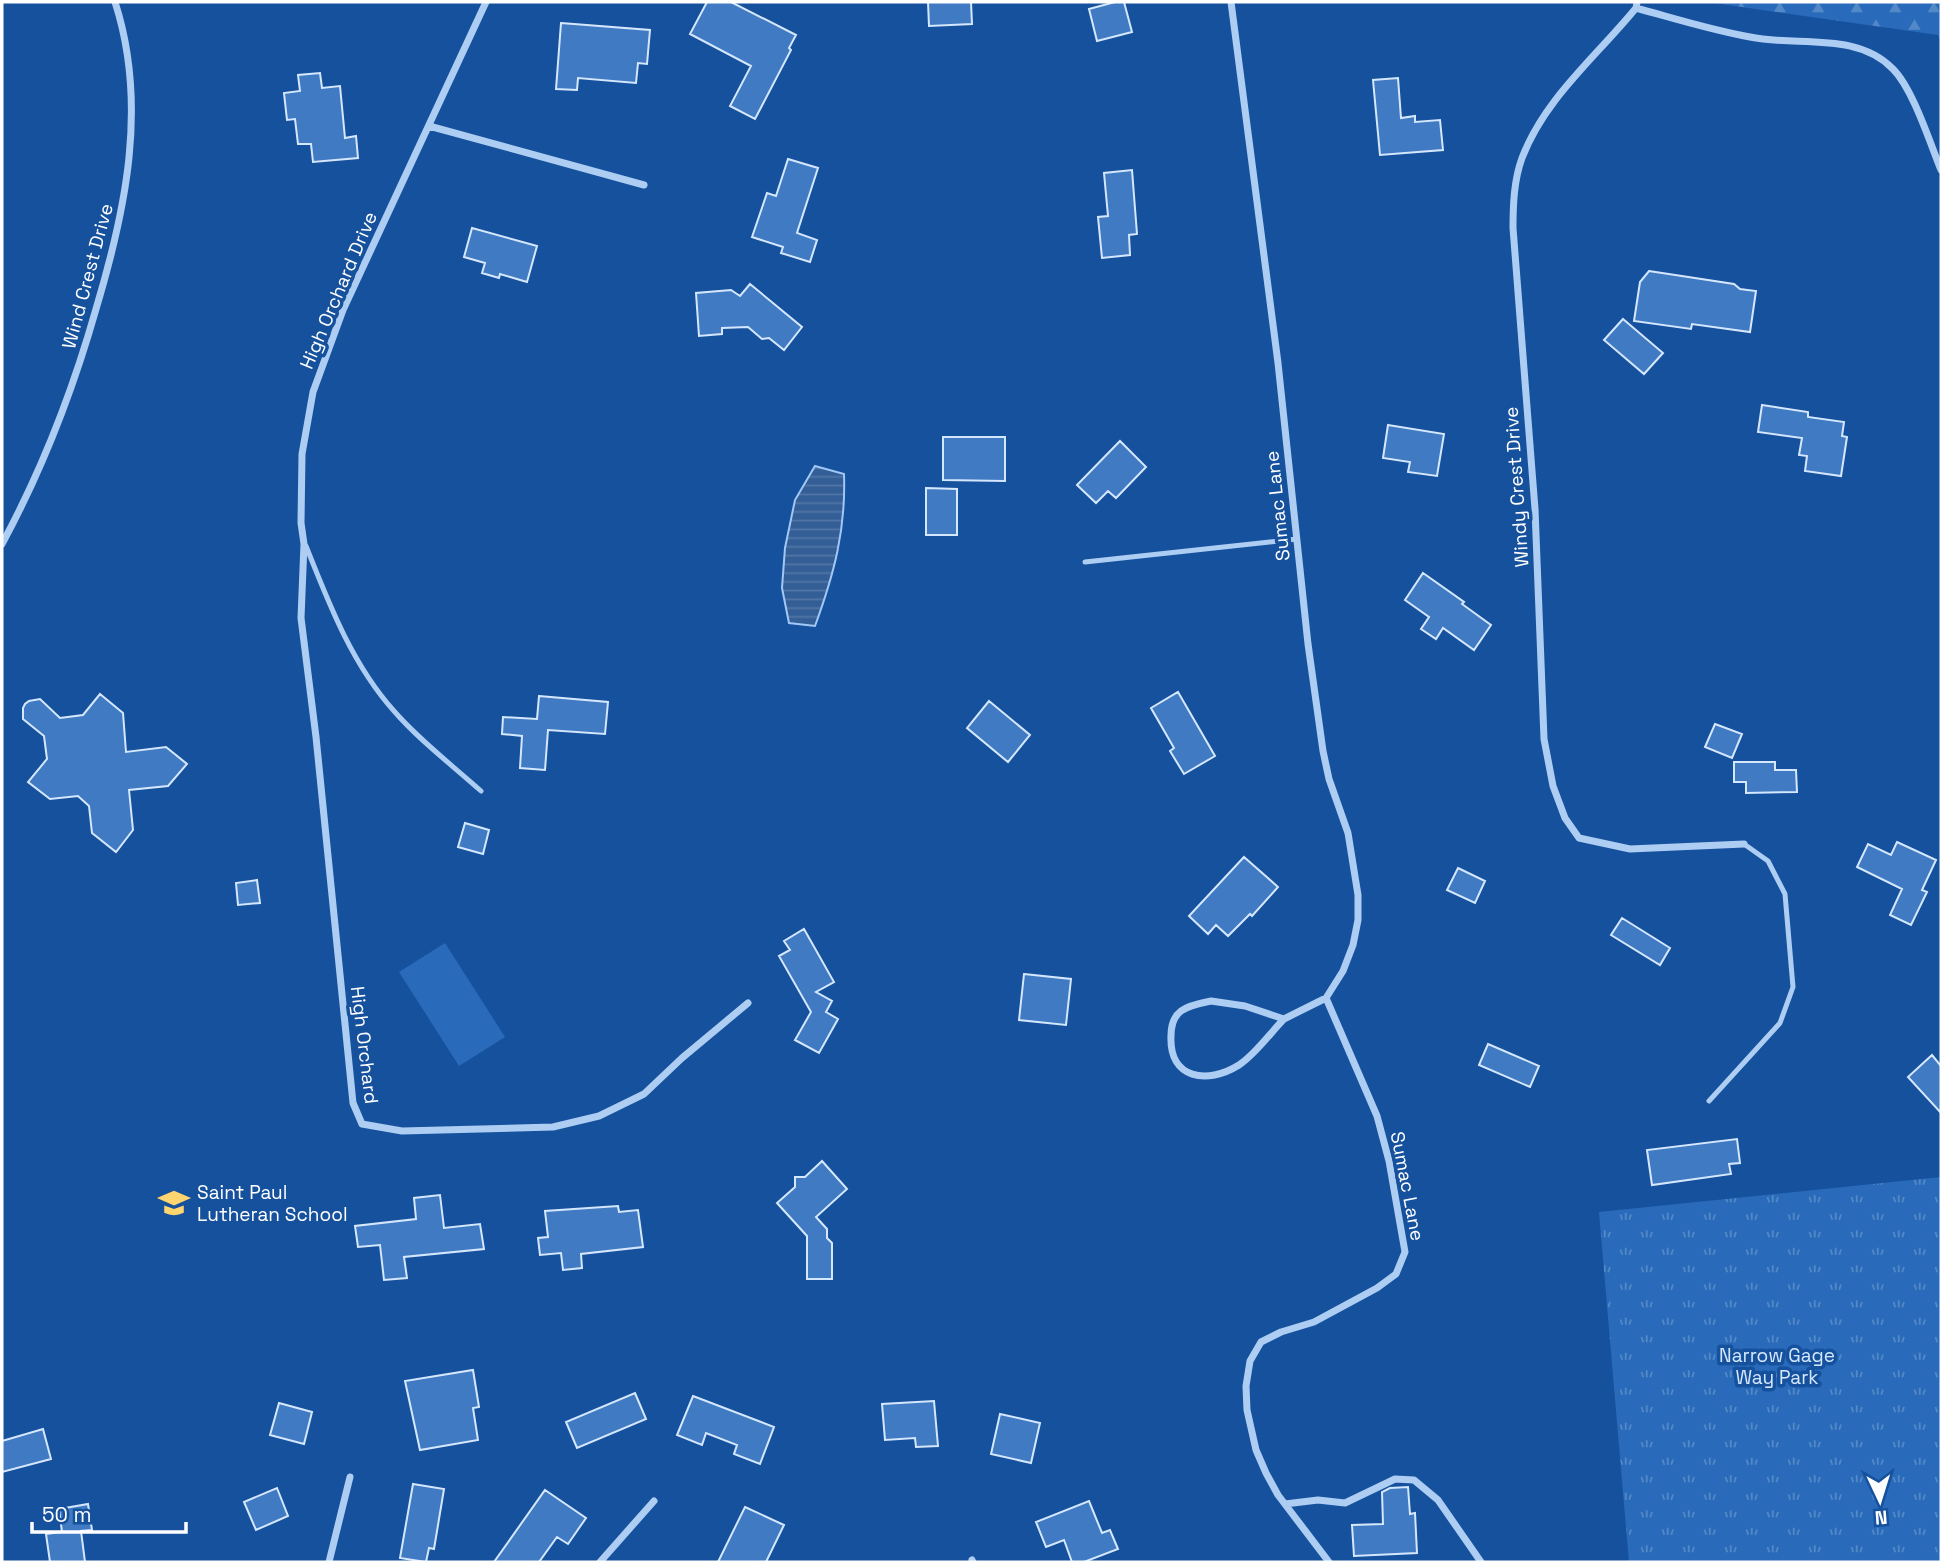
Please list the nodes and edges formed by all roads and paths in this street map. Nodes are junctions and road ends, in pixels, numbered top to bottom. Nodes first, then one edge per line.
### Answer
1 (114, 2) edge
2 (486, 2) edge
3 (1231, 2) edge
4 (1636, 5) edge
5 (429, 126) junction
6 (1941, 170) edge
7 (644, 185) dead end
8 (1297, 539) junction
9 (2, 544) edge
10 (304, 544) junction
11 (1085, 562) dead end
12 (481, 791) dead end
13 (1744, 844) joint
14 (1326, 998) junction
15 (748, 1003) dead end
16 (1284, 1019) junction
17 (1709, 1101) dead end
18 (350, 1477) dead end
19 (654, 1501) dead end
20 (1285, 1504) junction
21 (329, 1562) edge
22 (600, 1562) edge
23 (1329, 1562) edge
24 (1481, 1562) edge

1 - 9 street, Wind Crest Drive
2 - 5 street, High Orchard Drive
3 - 8 street, Sumac Lane
4 - 6 street
4 - 13 street, Windy Crest Drive
5 - 7 street
5 - 10 street, High Orchard Drive
8 - 11 lane
8 - 14 street, Sumac Lane
10 - 12 lane, High Orchard Drive
10 - 15 street, High Orchard
13 - 17 lane
14 - 16 street
14 - 20 street, Sumac Lane
16 - 16 street
18 - 21 street
19 - 22 street
20 - 23 street, Sumac Lane
20 - 24 street

